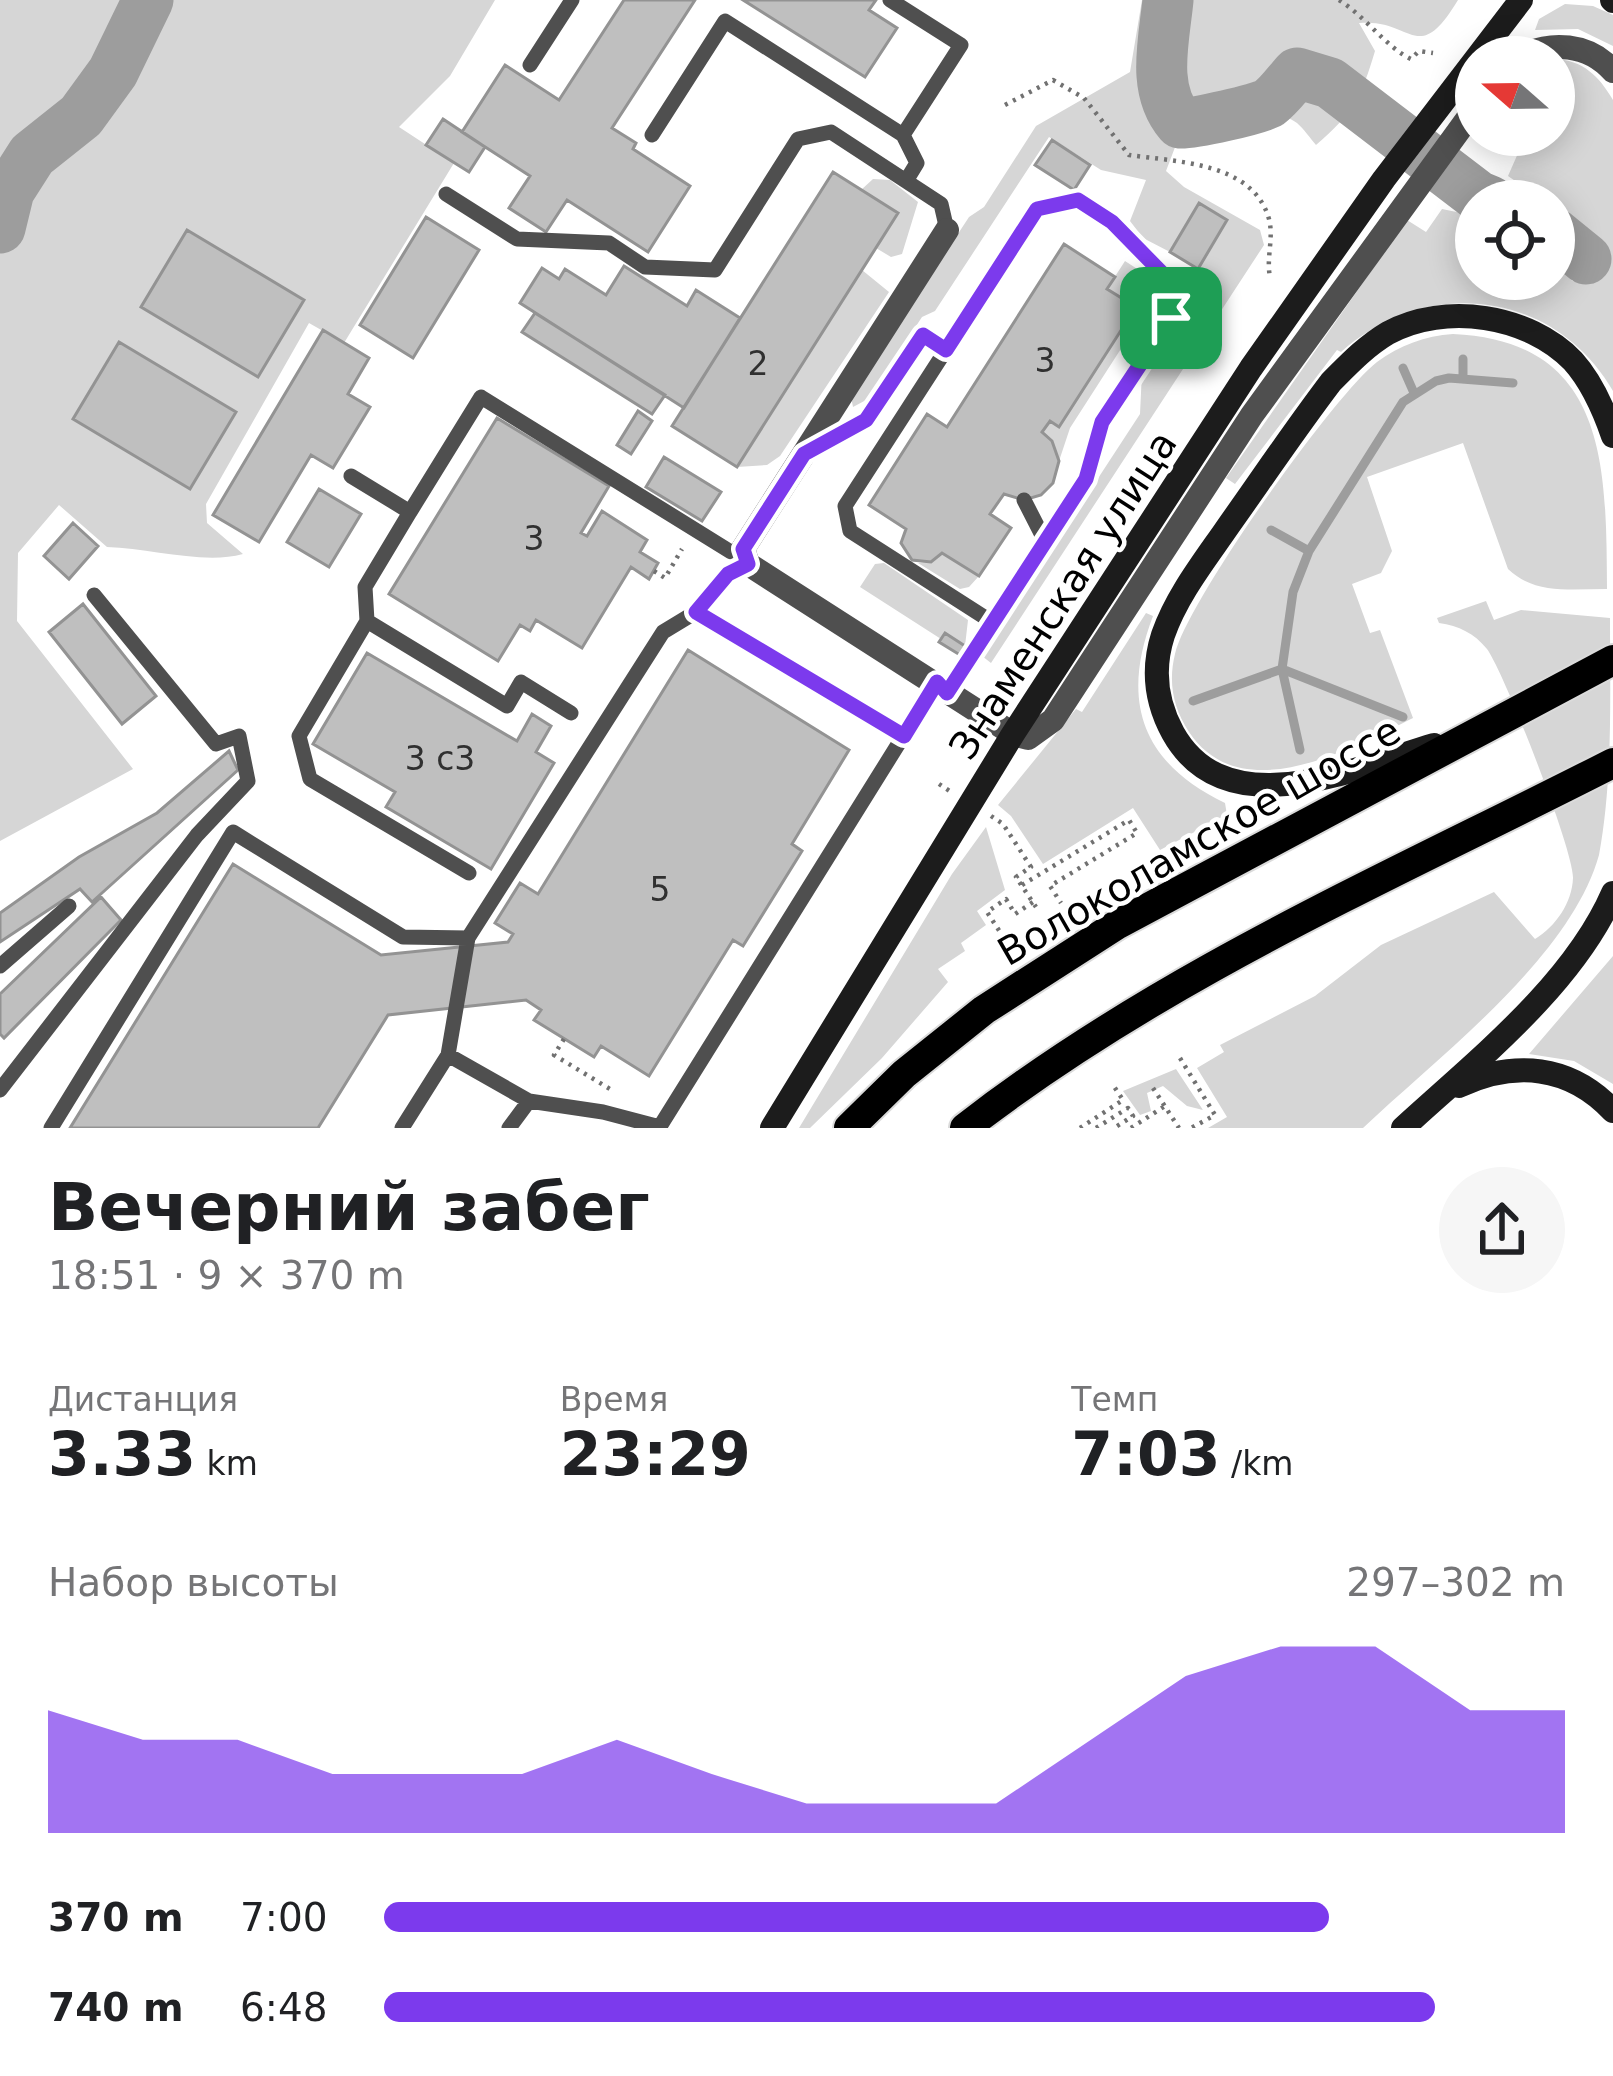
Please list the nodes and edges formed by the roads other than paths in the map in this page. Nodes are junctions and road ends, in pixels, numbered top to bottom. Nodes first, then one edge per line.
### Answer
1 (572, 0) edge
2 (890, 0) edge
3 (1532, 0) edge
4 (1509, 6) edge
5 (1575, 49) edge
6 (530, 64) dead end
7 (1613, 71) edge
8 (1455, 133) edge
9 (652, 135) dead end
10 (903, 135) junction
11 (906, 181) junction
12 (446, 194) dead end
13 (947, 230) joint
14 (946, 350) junction
15 (1613, 436) edge
16 (804, 454) junction
17 (351, 476) dead end
18 (1024, 500) dead end
19 (410, 512) junction
20 (1045, 542) junction
21 (746, 556) junction
22 (94, 595) dead end
23 (696, 612) junction
24 (367, 621) junction
25 (992, 622) junction
26 (1613, 660) edge
27 (942, 688) junction
28 (571, 713) dead end
29 (1013, 734) junction
30 (904, 736) junction
31 (1465, 736) junction
32 (1613, 764) edge
33 (469, 873) dead end
34 (1613, 893) edge
35 (69, 906) dead end
36 (468, 938) junction
37 (0, 966) edge
38 (448, 1055) junction
39 (1026, 1081) junction
40 (0, 1090) edge
41 (529, 1101) junction
42 (1431, 1103) junction
43 (1613, 1111) edge
44 (659, 1127) edge
45 (51, 1128) edge
46 (402, 1128) edge
47 (509, 1128) edge
48 (772, 1128) edge
49 (849, 1128) edge
50 (965, 1128) edge
51 (992, 1128) edge
52 (1403, 1128) edge

1 - 6 lane
2 - 10 lane
3 - 4 main road
4 - 29 main road, Знаменская улица
5 - 7 street
8 - 29 street
9 - 10 lane
10 - 11 lane
11 - 12 lane
11 - 13 lane
13 - 16 street
14 - 16 lane
14 - 20 lane
14 - 25 lane
15 - 31 main road
16 - 21 street
17 - 19 lane
18 - 20 lane
19 - 21 lane
19 - 24 lane
20 - 25 lane
21 - 23 lane
21 - 27 street
22 - 40 lane
23 - 30 lane
23 - 36 lane
24 - 28 lane
24 - 33 lane
25 - 27 lane
26 - 31 main road, Волоколамское шоссе
27 - 29 street
27 - 30 lane
29 - 48 main road, Знаменская улица
30 - 44 lane
31 - 49 main road, Волоколамское шоссе
32 - 39 main road
34 - 42 main road
35 - 37 lane
36 - 38 lane
36 - 45 lane
38 - 41 lane
38 - 46 lane
39 - 50 main road
39 - 51 main road
41 - 44 lane
41 - 47 lane
42 - 43 main road
42 - 52 main road

